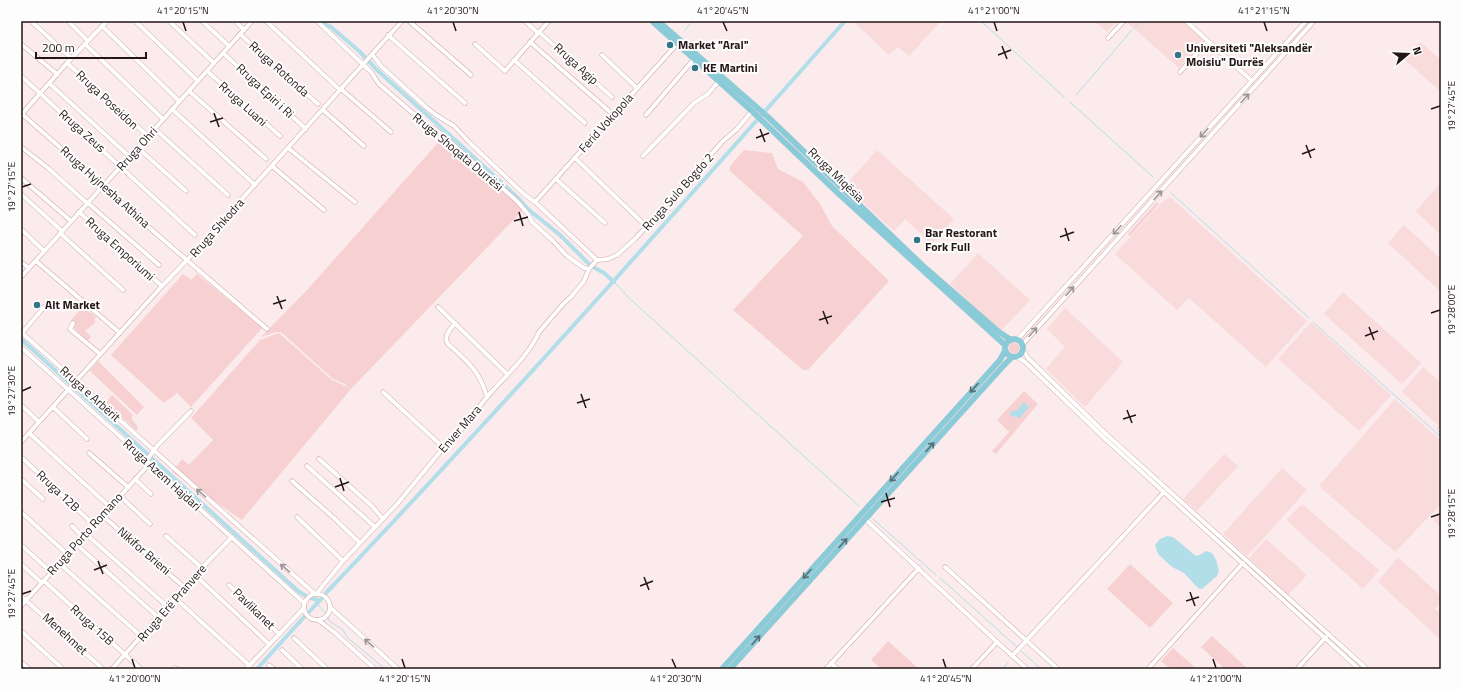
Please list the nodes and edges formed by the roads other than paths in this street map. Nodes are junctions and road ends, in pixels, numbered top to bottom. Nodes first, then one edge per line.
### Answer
1 (31, 21) edge
2 (68, 21) edge
3 (135, 21) edge
4 (169, 21) edge
5 (202, 21) edge
6 (235, 21) edge
7 (252, 21) edge
8 (266, 21) edge
9 (317, 21) edge
10 (402, 21) edge
11 (408, 21) edge
12 (525, 21) edge
13 (549, 21) edge
14 (652, 21) edge
15 (658, 21) edge
16 (1124, 21) edge
17 (1186, 21) edge
18 (1306, 21) edge
19 (1314, 21) edge
20 (103, 23) edge
21 (244, 30) junction
22 (539, 33) junction
23 (240, 34) junction
24 (388, 35) junction
25 (1108, 38) dead end
26 (1208, 41) junction
27 (86, 42) junction
28 (530, 42) junction
29 (21, 44) edge
30 (475, 44) dead end
31 (677, 44) junction
32 (229, 46) junction
33 (224, 53) junction
34 (602, 55) dead end
35 (371, 56) junction
36 (71, 58) junction
37 (694, 59) junction
38 (514, 60) junction
39 (67, 63) junction
40 (214, 63) junction
41 (364, 63) junction
42 (207, 70) junction
43 (1180, 72) dead end
44 (57, 74) junction
45 (471, 75) dead end
46 (21, 76) edge
47 (198, 80) junction
48 (719, 81) junction
49 (1252, 81) junction
50 (49, 83) junction
51 (638, 88) junction
52 (340, 90) junction
53 (189, 91) junction
54 (40, 93) junction
55 (612, 97) dead end
56 (180, 100) junction
57 (465, 103) dead end
58 (318, 104) dead end
59 (172, 109) junction
60 (323, 110) junction
61 (609, 111) dead end
62 (755, 111) junction
63 (21, 115) edge
64 (646, 115) dead end
65 (765, 118) junction
66 (163, 119) junction
67 (585, 123) dead end
68 (155, 129) junction
69 (306, 129) junction
70 (391, 132) dead end
71 (148, 136) junction
72 (280, 136) dead end
73 (364, 146) dead end
74 (21, 147) edge
75 (138, 148) junction
76 (288, 148) junction
77 (644, 156) dead end
78 (130, 157) junction
79 (575, 158) junction
80 (266, 159) dead end
81 (121, 166) junction
82 (272, 166) junction
83 (21, 178) edge
84 (556, 179) junction
85 (103, 185) junction
86 (255, 185) junction
87 (186, 191) dead end
88 (21, 194) edge
89 (228, 195) dead end
90 (355, 202) dead end
91 (535, 202) junction
92 (87, 203) junction
93 (324, 210) dead end
94 (79, 212) junction
95 (71, 221) junction
96 (605, 223) dead end
97 (647, 226) junction
98 (21, 229) edge
99 (61, 232) junction
100 (195, 235) dead end
101 (44, 251) junction
102 (188, 260) junction
103 (596, 260) junction
104 (36, 261) junction
105 (21, 262) edge
106 (158, 265) dead end
107 (28, 268) junction
108 (590, 268) junction
109 (21, 277) edge
110 (162, 286) junction
111 (123, 290) dead end
112 (45, 306) dead end
113 (438, 307) dead end
114 (73, 323) dead end
115 (455, 323) junction
116 (267, 329) dead end
117 (21, 333) edge
118 (120, 333) junction
119 (1011, 340) junction
120 (1017, 340) junction
121 (21, 347) edge
122 (1022, 347) junction
123 (1005, 348) junction
124 (100, 354) junction
125 (1015, 357) junction
126 (507, 374) junction
127 (72, 386) junction
128 (383, 392) dead end
129 (487, 397) junction
130 (21, 405) edge
131 (53, 407) junction
132 (191, 411) dead end
133 (39, 422) junction
134 (29, 433) junction
135 (87, 439) dead end
136 (21, 442) edge
137 (443, 447) junction
138 (153, 452) junction
139 (89, 453) dead end
140 (21, 457) edge
141 (319, 459) dead end
142 (148, 461) junction
143 (307, 466) dead end
144 (136, 478) junction
145 (21, 479) edge
146 (292, 481) dead end
147 (128, 487) junction
148 (1164, 492) junction
149 (151, 494) dead end
150 (120, 496) junction
151 (44, 499) dead end
152 (110, 507) junction
153 (21, 512) edge
154 (103, 516) junction
155 (297, 517) dead end
156 (865, 518) junction
157 (383, 519) junction
158 (94, 524) junction
159 (150, 524) dead end
160 (72, 526) dead end
161 (375, 527) junction
162 (85, 535) junction
163 (166, 536) dead end
164 (232, 537) junction
165 (360, 543) junction
166 (76, 544) junction
167 (21, 545) edge
168 (67, 554) junction
169 (343, 561) junction
170 (59, 563) junction
171 (1243, 563) junction
172 (21, 564) edge
173 (946, 567) dead end
174 (202, 568) junction
175 (919, 568) junction
176 (51, 572) junction
177 (195, 575) junction
178 (43, 582) junction
179 (229, 585) dead end
180 (184, 587) junction
181 (316, 593) junction
182 (21, 596) edge
183 (175, 598) junction
184 (27, 600) junction
185 (304, 603) junction
186 (21, 606) edge
187 (168, 607) junction
188 (304, 608) junction
189 (331, 608) junction
190 (158, 617) junction
191 (318, 620) junction
192 (21, 631) edge
193 (279, 634) junction
194 (142, 637) junction
195 (1326, 637) junction
196 (294, 638) dead end
197 (1027, 641) junction
198 (997, 642) junction
199 (269, 644) junction
200 (282, 650) dead end
201 (126, 655) junction
202 (1012, 656) junction
203 (21, 662) edge
204 (831, 663) junction
205 (269, 665) dead end
206 (247, 667) edge
207 (29, 669) edge
208 (63, 669) edge
209 (103, 669) edge
210 (112, 669) edge
211 (141, 669) edge
212 (274, 669) edge
213 (302, 669) edge
214 (327, 669) edge
215 (374, 669) edge
216 (398, 669) edge
217 (722, 669) edge
218 (730, 669) edge
219 (826, 669) edge
220 (838, 669) edge
221 (972, 669) edge
222 (1027, 669) edge
223 (1058, 669) edge
224 (1148, 669) edge
225 (1297, 669) edge
226 (1359, 669) edge
227 (1367, 669) edge

1 - 36 street
2 - 27 street
3 - 47 street
4 - 40 street
5 - 32 street
6 - 21 street
7 - 21 street, Rruga Ohri
8 - 52 street
9 - 41 street, Rruga Shoqata Durrësi
10 - 24 street, Rruga Shkodra
11 - 45 street
12 - 22 street, Rruga Agip
13 - 22 street
14 - 31 main road, Rruga Miqësia
15 - 62 main road, Rruga Miqësia
16 - 25 street
17 - 26 street
18 - 49 street
122 -> 19 street
20 - 27 street
20 - 56 street
21 - 23 street, Rruga Ohri
22 - 28 street
22 - 55 street, Rruga Agip
23 - 32 street, Rruga Ohri
23 - 58 street, Rruga Rotonda
24 - 35 street, Rruga Shkodra
24 - 57 street
26 - 43 street
26 - 49 street
27 - 36 street
27 - 66 street
28 - 38 street
28 - 61 street
29 - 44 street
30 - 38 street
31 - 37 main road, Rruga Miqësia
31 - 51 street, Ferid Vokopola
32 - 33 street, Rruga Ohri
33 - 40 street, Rruga Ohri
33 - 69 street, Rruga Epiri i Ri
34 - 51 street
35 - 41 street, Rruga Shkodra
35 - 91 street
36 - 39 street
37 - 48 main road, Rruga Miqësia
37 - 64 street
38 - 67 street
39 - 44 street
39 - 71 street, Rruga Poseidon
40 - 42 street, Rruga Ohri
41 - 52 street, Rruga Shkodra
41 - 108 street, Rruga Shoqata Durrësi
42 - 47 street, Rruga Ohri
42 - 72 street, Rruga Luani
44 - 50 street
46 - 54 street, Rruga Zeus
47 - 53 street, Rruga Ohri
48 - 62 main road, Rruga Miqësia
48 - 77 street
49 -> 120 street
50 - 54 street
50 - 78 street
51 - 79 street, Ferid Vokopola
52 - 60 street, Rruga Shkodra
52 - 70 street
53 - 56 street, Rruga Ohri
53 - 80 street
54 - 63 street
54 - 81 street, Rruga Zeus
56 - 59 street, Rruga Ohri
59 - 66 street, Rruga Ohri
59 - 86 street
60 - 69 street, Rruga Shkodra
60 - 73 street
62 - 65 main road, Rruga Miqësia
62 - 97 street, Rruga Sulo Bogdo 2
63 - 85 street, Rruga Hyjnesha Athina
65 - 119 main road, Rruga Miqësia
65 - 123 main road, Rruga Miqësia
66 - 68 street, Rruga Ohri
68 - 71 street, Rruga Ohri
68 - 89 street
69 - 76 street, Rruga Shkodra
71 - 75 street, Rruga Ohri
74 - 92 street
75 - 78 street, Rruga Ohri
75 - 87 street
76 - 82 street, Rruga Shkodra
76 - 90 street
78 - 81 street, Rruga Ohri
79 - 84 street, Ferid Vokopola
79 - 97 street
81 - 85 street, Rruga Ohri
81 - 100 street, Rruga Zeus
82 - 86 street, Rruga Shkodra
82 - 93 street
83 - 95 street
84 - 91 street, Ferid Vokopola
84 - 96 street
85 - 92 street, Rruga Ohri
85 - 102 street, Rruga Hyjnesha Athina
86 - 102 street, Rruga Shkodra
88 - 99 street
91 - 103 street
92 - 94 street, Rruga Ohri
92 - 106 street
94 - 95 street, Rruga Ohri
94 - 110 street, Rruga Emporiumi
95 - 99 street, Rruga Ohri
97 - 103 street, Rruga Sulo Bogdo 2
98 - 101 street
99 - 101 street, Rruga Ohri
99 - 111 street
101 - 104 street, Rruga Ohri
102 - 110 street, Rruga Shkodra
102 - 116 street, Rruga Hyjnesha Athina
103 - 108 street, Enver Mara
104 - 107 street, Rruga Ohri
104 - 118 street
105 - 107 street
107 - 109 street, Rruga Ohri
108 - 126 street, Enver Mara
110 - 118 street, Rruga Shkodra
112 - 117 street
113 - 115 street
114 - 124 street
115 - 126 street
115 - 129 street
117 - 127 street, Rruga e Arbërit
118 - 124 street, Rruga Shkodra
119 - 120 main road
119 - 123 main road
120 - 122 main road
121 - 127 street, Rruga Azem Hajdari
122 - 125 main road
122 - 227 street
123 - 125 main road
123 -> 217 main road
124 - 127 street, Rruga Shkodra
125 - 148 street
156 -> 125 main road
126 - 129 street, Enver Mara
127 - 131 street, Rruga Shkodra
127 - 138 street, Rruga e Arbërit
127 - 142 street, Rruga Azem Hajdari
128 - 137 street
129 - 137 street, Enver Mara
130 - 133 street
131 - 133 street, Rruga Shkodra
131 - 135 street
132 - 138 street, Rruga Porto Romano
133 - 134 street, Rruga Shkodra
134 - 136 street, Rruga Shkodra
134 - 152 street
137 - 157 street, Enver Mara
138 - 142 street, Rruga Porto Romano
181 -> 138 street, Rruga e Arbërit
139 - 147 street
140 - 158 street, Rruga 12B
141 - 157 street
142 - 144 street, Rruga Porto Romano
142 - 164 street, Rruga Azem Hajdari
143 - 161 street
144 - 147 street, Rruga Porto Romano
144 - 149 street
145 - 151 street
146 - 165 street
147 - 150 street, Rruga Porto Romano
148 - 171 street
148 - 197 street
150 - 152 street, Rruga Porto Romano
150 - 159 street
152 - 154 street, Rruga Porto Romano
153 - 168 street
154 - 158 street, Rruga Porto Romano
154 - 180 street, Nikifor Brieni
155 - 169 street
156 - 175 street
218 -> 156 main road
157 - 161 street, Enver Mara
158 - 162 street, Rruga Porto Romano
160 - 162 street
161 - 165 street, Enver Mara
162 - 166 street, Rruga Porto Romano
162 - 187 street
163 - 174 street
164 - 174 street, Rruga Erë Pranvere
164 - 185 street, Rruga Azem Hajdari
165 - 169 street, Enver Mara
166 - 168 street, Rruga Porto Romano
166 - 190 street
167 - 176 street
168 - 170 street, Rruga Porto Romano
169 - 181 street, Enver Mara
170 - 176 street, Rruga Porto Romano
170 - 194 street
171 - 195 street
171 - 224 street
172 - 178 street, Rruga 15B
173 - 197 street
174 - 177 street, Rruga Erë Pranvere
175 - 198 street
175 - 204 street
176 - 178 street, Rruga Porto Romano
177 - 180 street, Rruga Erë Pranvere
177 - 199 street
178 - 184 street, Rruga Porto Romano
178 - 201 street, Rruga 15B
179 - 193 street, Pavlikanet
180 - 183 street, Rruga Erë Pranvere
181 - 185 street
181 - 189 street
182 - 184 street, Menehmet
183 - 187 street, Rruga Erë Pranvere
183 - 206 street
184 - 186 street, Rruga Porto Romano
184 - 209 street, Menehmet
185 - 188 street
187 - 190 street, Rruga Erë Pranvere
188 - 191 street
188 - 193 street
189 - 191 street
216 -> 189 street
190 - 194 street, Rruga Erë Pranvere
191 - 215 street
192 - 208 street
193 - 199 street
194 - 201 street, Rruga Erë Pranvere
195 - 225 street
195 - 226 street
196 - 214 street
197 - 202 street
197 - 223 street
198 - 202 street
198 - 221 street
199 - 206 street
200 - 213 street
201 - 210 street, Rruga Erë Pranvere
201 - 211 street, Rruga 15B
202 - 222 street
203 - 207 street
204 - 219 street
204 - 220 street
205 - 212 street

